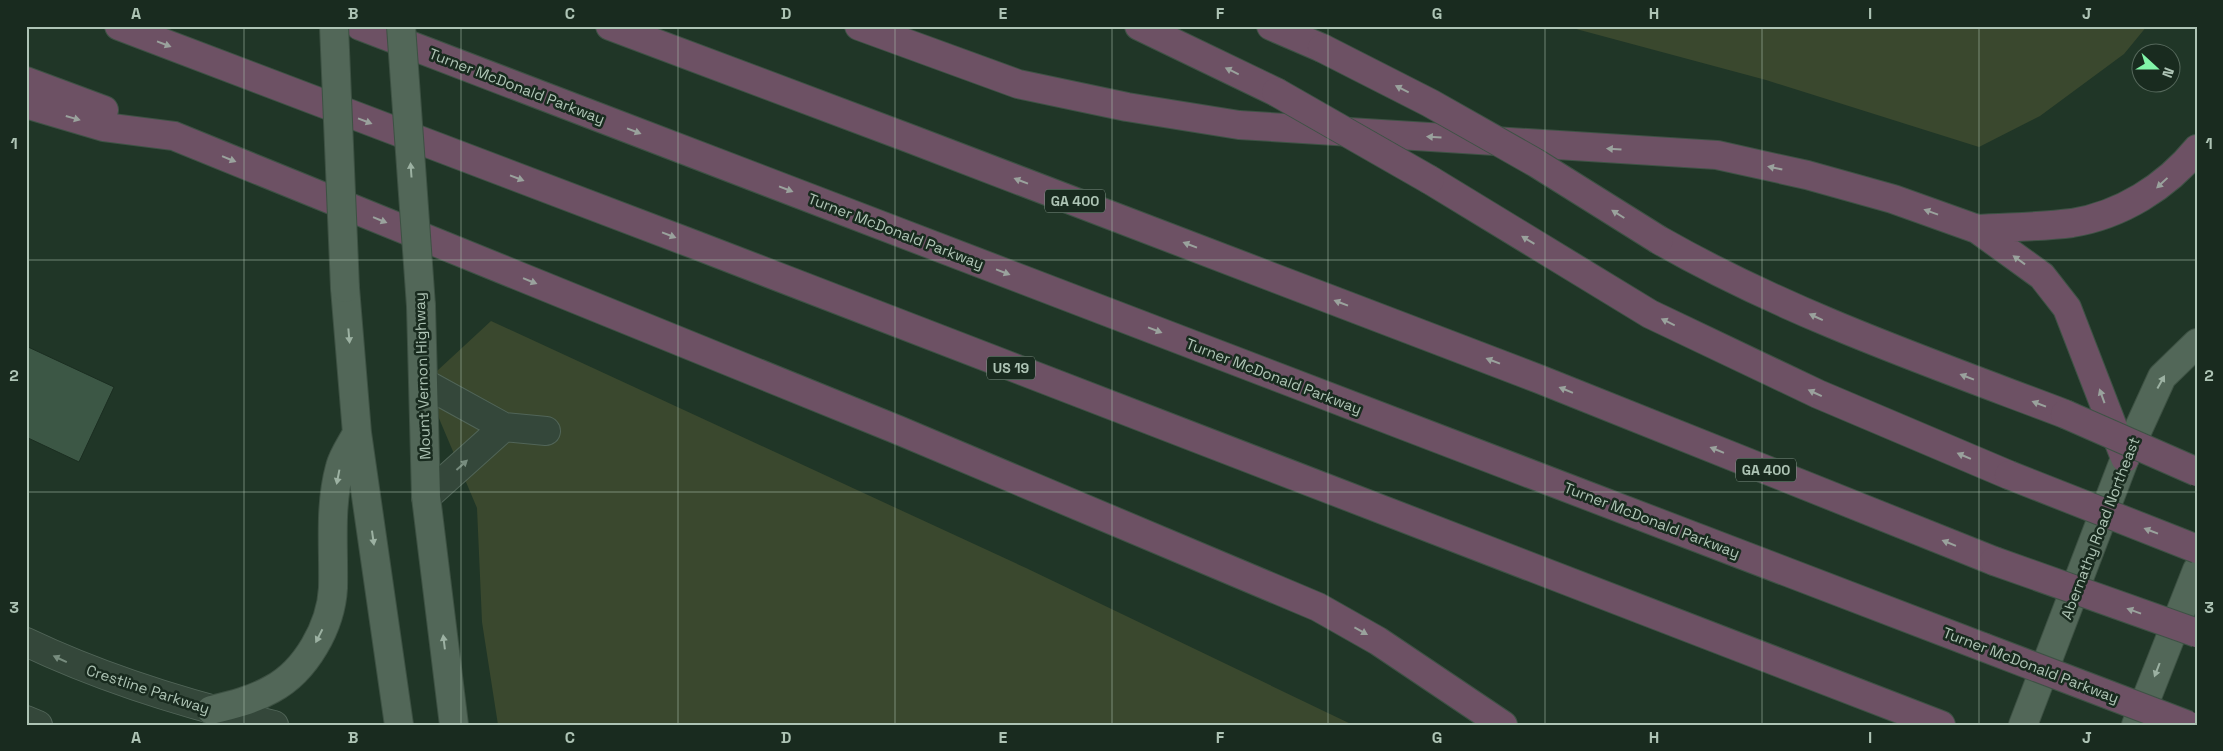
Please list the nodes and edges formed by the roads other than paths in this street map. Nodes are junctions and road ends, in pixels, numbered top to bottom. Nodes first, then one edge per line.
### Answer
1 (119, 26) edge
2 (334, 26) edge
3 (360, 26) edge
4 (401, 26) edge
5 (610, 26) edge
6 (859, 26) edge
7 (1139, 26) edge
8 (1271, 26) edge
9 (26, 81) edge
10 (26, 104) edge
11 (174, 136) junction
12 (2197, 149) edge
13 (1977, 229) junction
14 (2197, 343) edge
15 (424, 383) junction
16 (504, 427) junction
17 (546, 431) dead end
18 (357, 433) junction
19 (2125, 458) junction
20 (2197, 472) edge
21 (426, 497) junction
22 (2197, 549) edge
23 (2197, 570) edge
24 (2197, 633) edge
25 (26, 642) edge
26 (211, 710) junction
27 (26, 720) edge
28 (38, 725) edge
29 (274, 725) edge
30 (399, 725) edge
31 (454, 725) edge
32 (1503, 725) edge
33 (1941, 725) edge
34 (2023, 725) edge
35 (2136, 725) edge
36 (2188, 725) edge

1 -> 33 highway, US 19
2 -> 18 main road, bridge
3 -> 36 highway, Turner McDonald Parkway, bridge
15 -> 4 main road, Mount Vernon Highway, bridge
24 -> 5 highway, GA 400, bridge
13 -> 6 highway
22 -> 7 highway, bridge
20 -> 8 highway, bridge
9 - 11 highway
10 -> 11 highway
11 -> 32 highway
12 -> 13 highway
19 -> 13 highway
19 -> 14 main road, Abernathy Road Northeast
15 - 16 street
15 - 21 main road, Mount Vernon Highway
16 - 17 street
21 -> 16 street
18 -> 26 main road
18 -> 30 main road
19 - 34 main road, Abernathy Road Northeast
31 -> 21 main road, Mount Vernon Highway
23 -> 35 main road
26 -> 25 street, Crestline Parkway
26 - 29 street, Crestline Parkway
27 - 28 street

